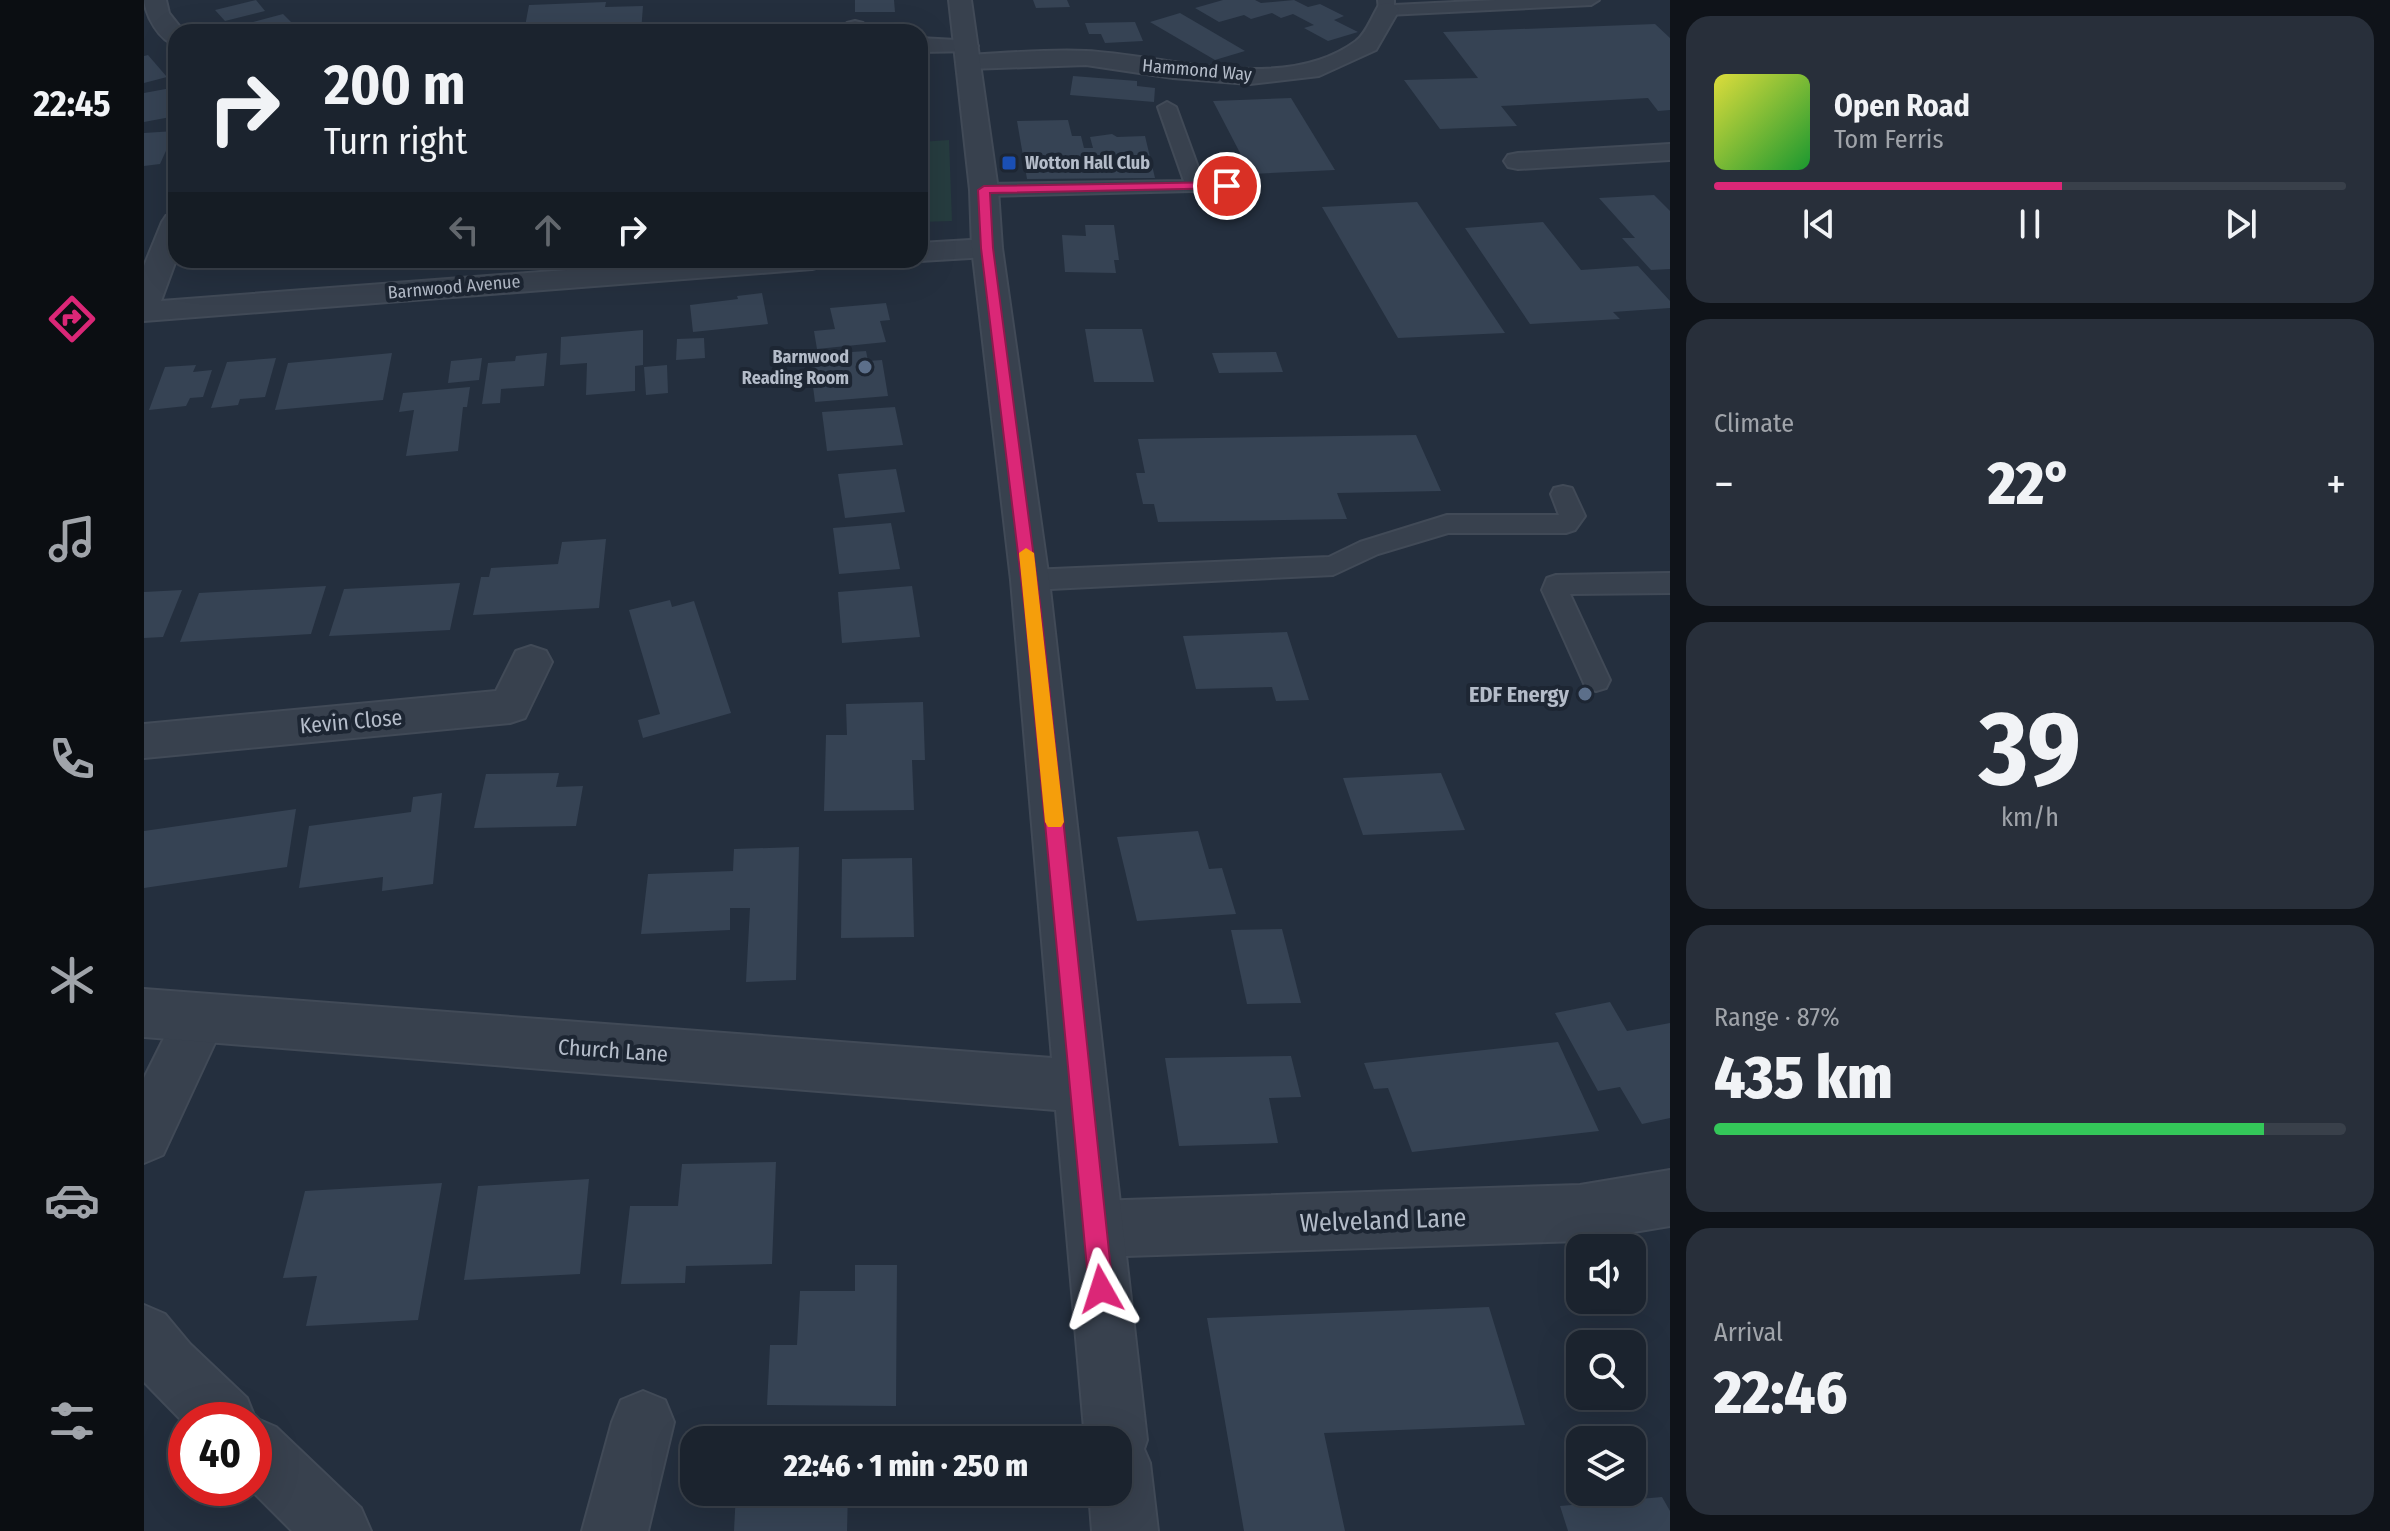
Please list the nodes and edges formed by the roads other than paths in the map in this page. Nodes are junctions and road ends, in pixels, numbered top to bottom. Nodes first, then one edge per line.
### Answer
1 (155, 0) edge
2 (960, 0) edge
3 (1591, 0) edge
4 (1386, 5) edge
5 (168, 27) edge
6 (928, 47) edge
7 (967, 54) junction
8 (1167, 107) dead end
9 (1670, 152) edge
10 (1518, 161) dead end
11 (1195, 186) junction
12 (1227, 186) dead end
13 (984, 190) junction
14 (168, 243) edge
15 (987, 248) junction
16 (928, 252) edge
17 (709, 268) edge
18 (144, 305) edge
19 (144, 312) edge
20 (1563, 494) dead end
21 (1030, 580) junction
22 (1670, 583) edge
23 (531, 662) dead end
24 (1596, 680) dead end
25 (144, 741) edge
26 (144, 1013) edge
27 (200, 1019) junction
28 (1081, 1086) junction
29 (144, 1136) edge
30 (1670, 1198) edge
31 (1095, 1229) junction
32 (144, 1335) edge
33 (207, 1402) edge
34 (643, 1422) dead end
35 (1115, 1426) edge
36 (272, 1467) edge
37 (1122, 1506) edge
38 (338, 1531) edge
39 (615, 1531) edge
40 (1125, 1531) edge

1 - 5 street
2 - 7 street
3 - 4 lane, Hammond Way
4 - 7 street, Hammond Way
6 - 7 street, Hammond Way
7 - 13 street
8 - 11 lane
9 - 10 street
11 - 12 lane
11 - 13 lane
13 - 15 street
14 - 18 street
15 - 16 street
15 - 21 street
17 - 19 street, Barnwood Avenue
20 - 21 lane
21 - 28 street
22 - 24 lane
23 - 25 street, Kevin Close
26 - 27 street, Church Lane
27 - 28 street, Church Lane
27 - 29 street
28 - 31 street
30 - 31 street, Welveland Lane
31 - 35 street
32 - 33 street
34 - 39 street
36 - 38 street
37 - 40 street

